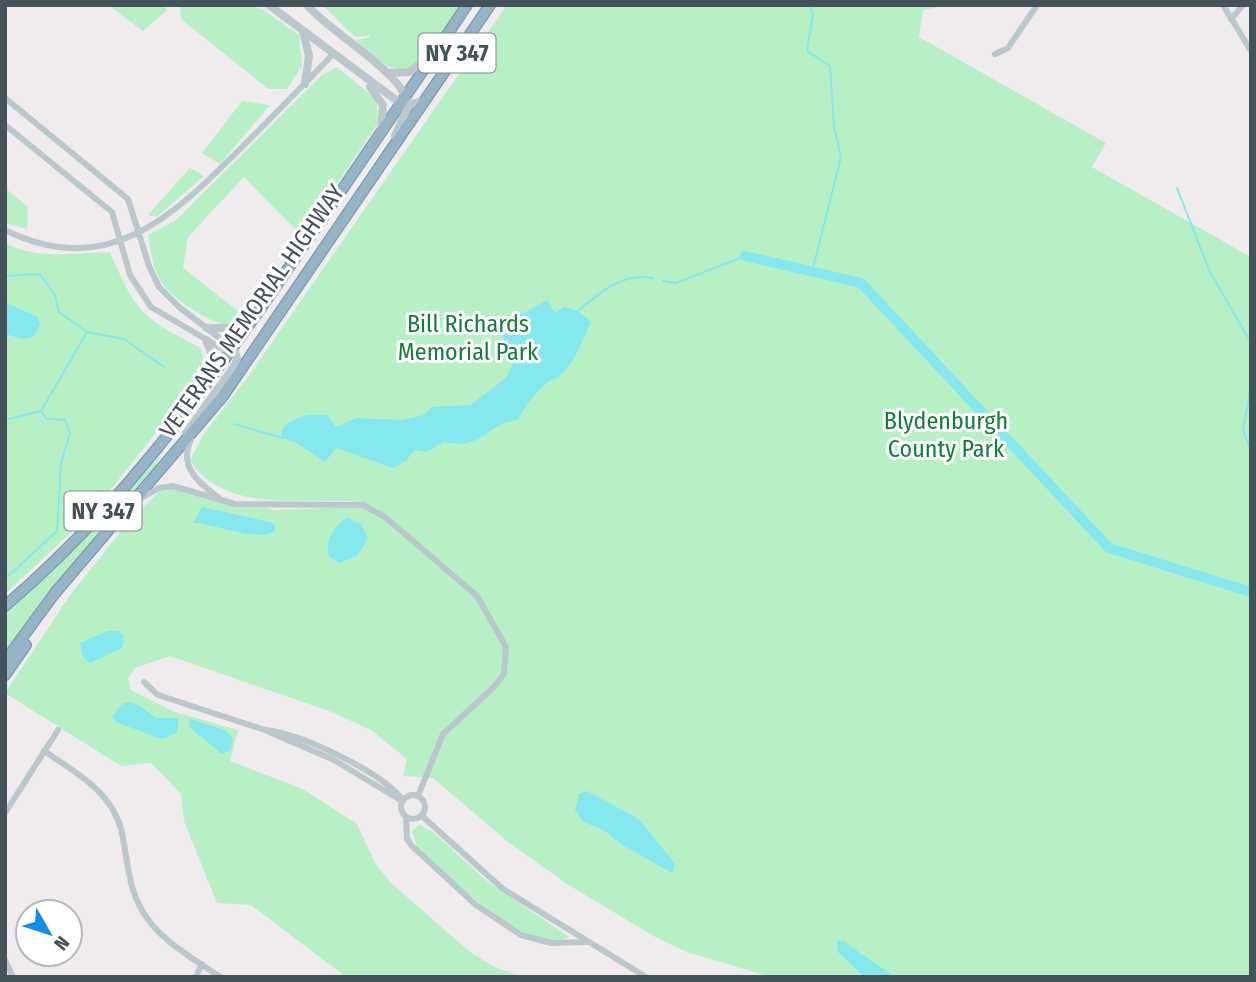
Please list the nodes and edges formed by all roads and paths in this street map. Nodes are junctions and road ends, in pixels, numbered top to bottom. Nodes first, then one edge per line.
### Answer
1 (269, 5) edge
2 (467, 5) edge
3 (490, 5) edge
4 (1037, 5) edge
5 (1223, 5) edge
6 (1243, 5) edge
7 (308, 6) edge
8 (1231, 19) junction
9 (303, 32) junction
10 (436, 51) junction
11 (1251, 51) edge
12 (333, 54) junction
13 (995, 54) dead end
14 (356, 72) junction
15 (387, 73) junction
16 (305, 84) junction
17 (5, 98) edge
18 (405, 101) junction
19 (424, 102) junction
20 (5, 125) edge
21 (381, 133) junction
22 (383, 162) junction
23 (5, 230) edge
24 (140, 233) junction
25 (120, 241) junction
26 (262, 308) junction
27 (207, 328) junction
28 (206, 340) junction
29 (257, 348) junction
30 (234, 353) junction
31 (205, 390) junction
32 (193, 434) junction
33 (171, 460) junction
34 (136, 501) junction
35 (223, 501) junction
36 (77, 570) junction
37 (5, 606) edge
38 (5, 661) edge
39 (5, 676) edge
40 (144, 682) dead end
41 (58, 730) dead end
42 (44, 751) junction
43 (418, 796) junction
44 (402, 801) junction
45 (5, 813) edge
46 (422, 816) junction
47 (406, 818) junction
48 (588, 942) junction
49 (5, 960) edge
50 (202, 964) junction
51 (13, 977) edge
52 (196, 977) edge
53 (220, 977) edge
54 (646, 977) edge

1 - 9 street
2 - 10 highway, VETERANS MEMORIAL HIGHWAY / NY 347
3 - 19 highway, VETERANS MEMORIAL HIGHWAY / NY 347
4 - 13 street
5 - 8 street
6 - 8 street
7 - 15 street
8 - 11 street
9 - 12 street
9 - 16 street
10 - 15 street
10 - 18 highway, VETERANS MEMORIAL HIGHWAY / NY 347
12 - 14 street
12 - 16 street
14 - 18 street
14 - 21 street
15 - 18 street
16 - 24 street
17 - 24 street
18 - 19 street
18 - 21 highway, VETERANS MEMORIAL HIGHWAY / NY 347
18 - 22 street
19 - 22 highway, VETERANS MEMORIAL HIGHWAY / NY 347
20 - 25 street
21 - 26 highway, VETERANS MEMORIAL HIGHWAY / NY 347
22 - 29 highway, VETERANS MEMORIAL HIGHWAY / NY 347
23 - 25 street
24 - 25 street
24 - 27 street
25 - 28 street
26 - 27 street
26 - 30 highway, VETERANS MEMORIAL HIGHWAY / NY 347
27 - 30 street
28 - 30 street
28 - 31 street
29 - 30 street
29 - 32 highway, VETERANS MEMORIAL HIGHWAY / NY 347
30 - 31 highway, VETERANS MEMORIAL HIGHWAY / NY 347
30 - 33 street
31 - 37 highway, VETERANS MEMORIAL HIGHWAY / NY 347
32 - 33 highway, VETERANS MEMORIAL HIGHWAY / NY 347
32 - 35 street
33 - 34 highway, VETERANS MEMORIAL HIGHWAY / NY 347
34 - 35 street
34 - 36 highway, VETERANS MEMORIAL HIGHWAY / NY 347
35 - 43 street
36 - 38 highway, VETERANS MEMORIAL HIGHWAY
36 - 39 highway, NY 347
40 - 44 street
41 - 42 street
42 - 45 street
42 - 50 street
43 - 44 street
43 - 46 street
44 - 47 street
46 - 47 street
46 - 48 street
47 - 48 street
48 - 54 street
49 - 51 street
50 - 52 street
50 - 53 street

